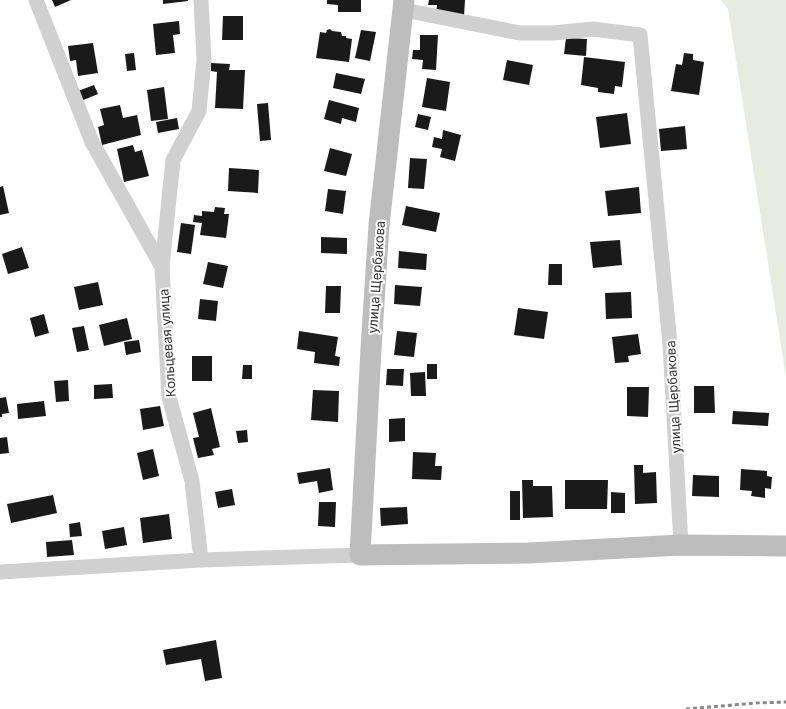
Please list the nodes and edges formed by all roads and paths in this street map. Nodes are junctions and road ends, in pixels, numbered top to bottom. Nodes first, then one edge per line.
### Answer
1 (36, 0) edge
2 (201, 0) edge
3 (404, 5) edge
4 (162, 267) junction
5 (681, 545) junction
6 (786, 546) edge
7 (360, 555) junction
8 (201, 560) junction
9 (0, 572) edge

1 - 4 street, Кольцевая улица
2 - 4 street, Кольцевая улица
3 - 5 street, улица Щербакова
3 - 7 street, улица Щербакова
4 - 8 street, Кольцевая улица
5 - 6 street
5 - 7 street
7 - 8 street
8 - 9 street

